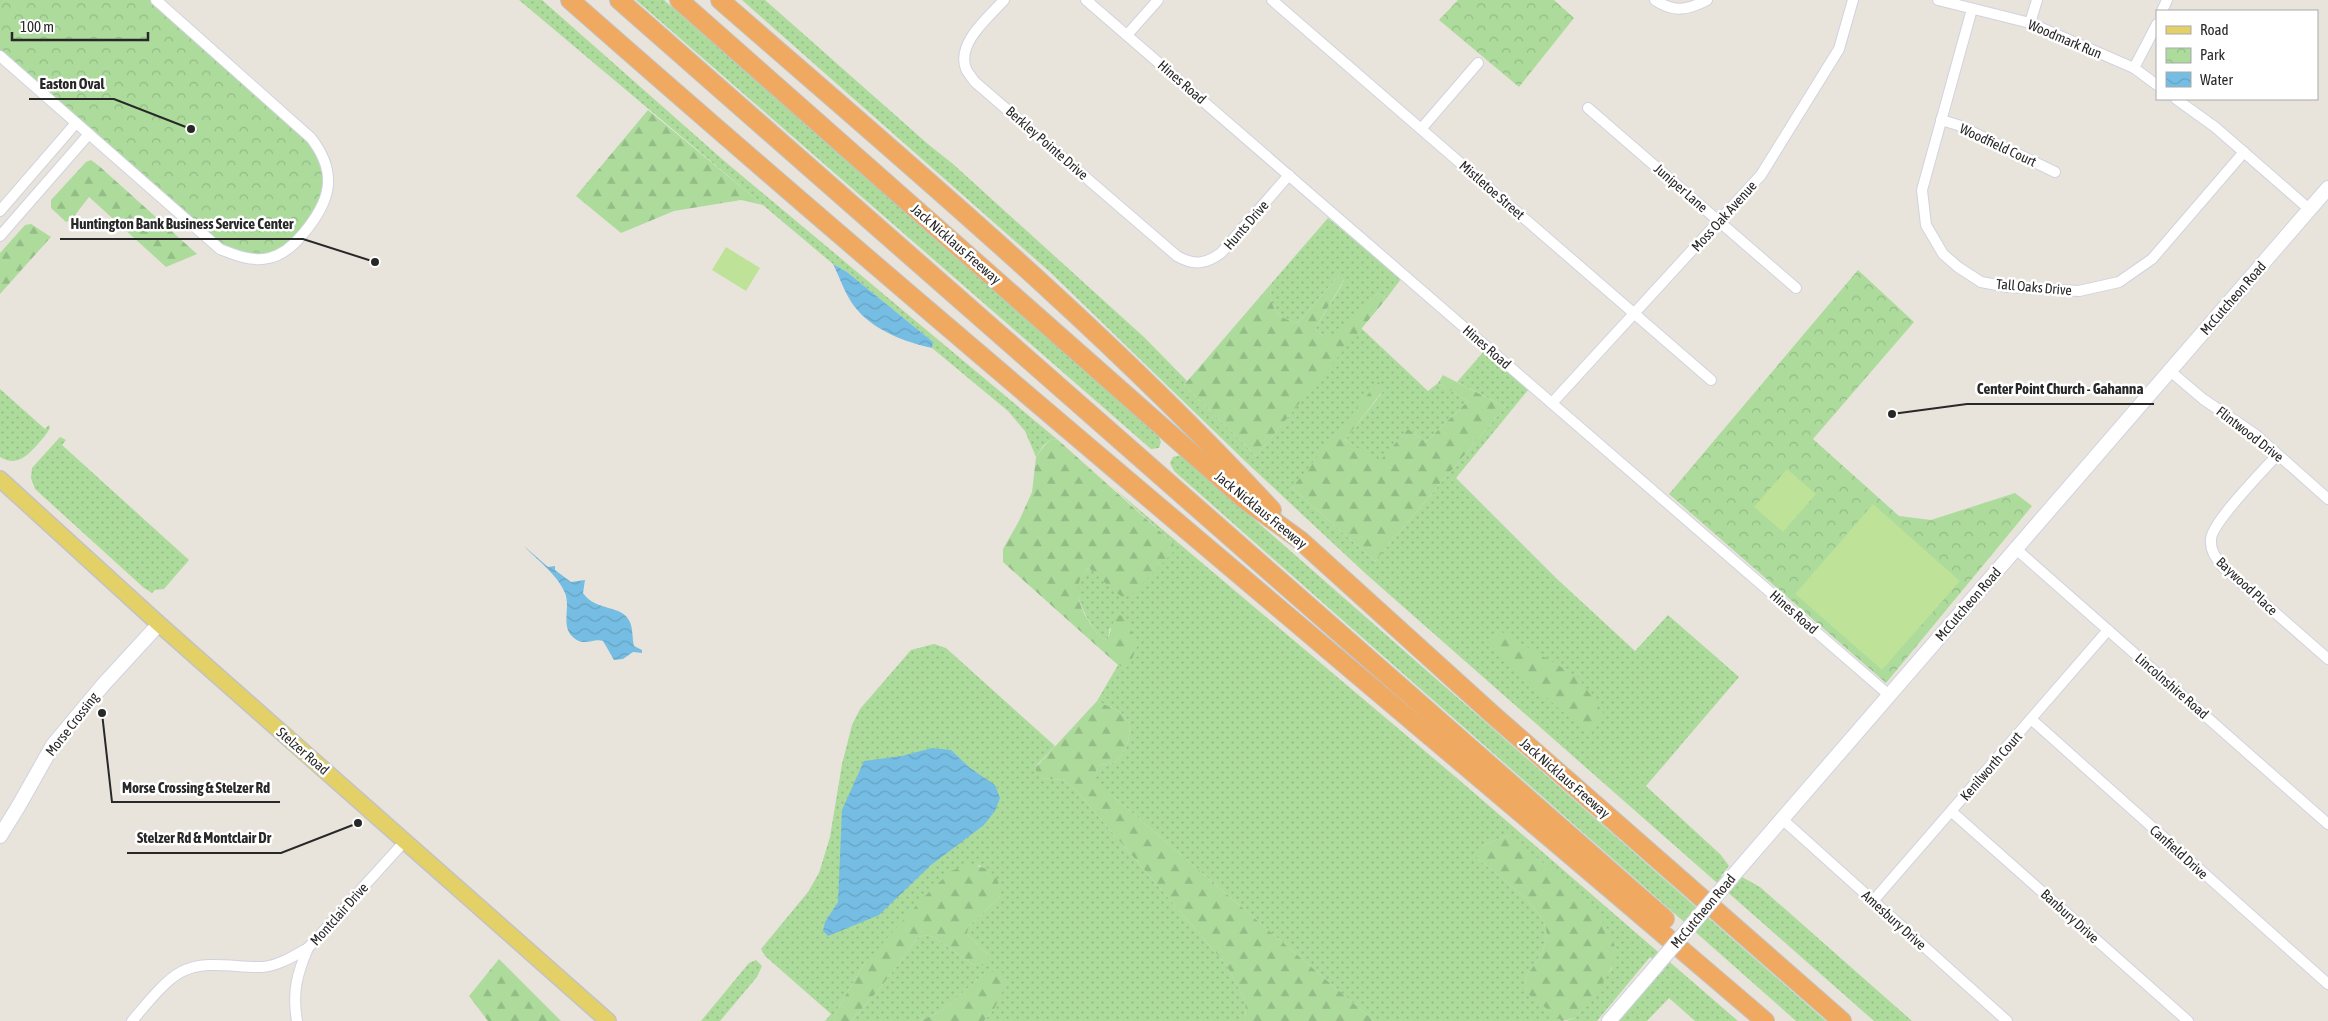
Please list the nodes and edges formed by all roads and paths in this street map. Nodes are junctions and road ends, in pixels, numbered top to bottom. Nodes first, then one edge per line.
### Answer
1 (156, 0) edge
2 (563, 0) edge
3 (570, 0) edge
4 (619, 0) edge
5 (679, 0) edge
6 (720, 0) edge
7 (727, 0) edge
8 (1004, 0) edge
9 (1086, 0) edge
10 (1158, 0) edge
11 (1272, 0) edge
12 (1655, 0) edge
13 (1707, 0) edge
14 (1853, 0) edge
15 (1938, 0) edge
16 (2037, 0) edge
17 (1972, 9) junction
18 (2030, 23) junction
19 (2156, 26) edge
20 (760, 35) junction
21 (1127, 35) junction
22 (0, 56) edge
23 (1478, 63) dead end
24 (2134, 68) junction
25 (2156, 84) edge
26 (2177, 100) edge
27 (1588, 108) dead end
28 (1941, 120) junction
29 (76, 123) junction
30 (1421, 129) junction
31 (89, 134) junction
32 (2244, 152) junction
33 (2054, 172) dead end
34 (1289, 175) junction
35 (772, 178) junction
36 (2328, 188) edge
37 (2309, 209) junction
38 (0, 211) edge
39 (1719, 221) junction
40 (0, 236) edge
41 (1195, 264) joint
42 (1796, 288) dead end
43 (1634, 313) junction
44 (2170, 371) junction
45 (1712, 380) dead end
46 (1552, 403) junction
47 (2277, 454) junction
48 (0, 479) edge
49 (2328, 500) edge
50 (1300, 540) junction
51 (2016, 549) junction
52 (159, 624) junction
53 (2108, 630) junction
54 (2328, 659) edge
55 (1889, 695) junction
56 (2031, 720) junction
57 (1952, 812) junction
58 (1782, 819) junction
59 (2328, 824) edge
60 (0, 836) edge
61 (405, 840) junction
62 (1874, 901) junction
63 (308, 948) junction
64 (2328, 984) edge
65 (132, 1021) edge
66 (297, 1021) edge
67 (608, 1021) edge
68 (1609, 1021) edge
69 (1766, 1021) edge
70 (1776, 1021) edge
71 (1842, 1021) edge
72 (2007, 1021) edge
73 (2188, 1021) edge

1 - 31 street
2 - 35 highway
3 - 35 highway
4 - 70 highway
5 - 50 highway, Jack Nicklaus Freeway
6 - 20 highway
7 - 20 highway
8 - 41 street, Berkley Pointe Drive
9 - 21 street, Hines Road
10 - 21 street
11 - 30 street, Mistletoe Street
12 - 13 street
14 - 39 street, Moss Oak Avenue
15 - 17 street, Woodmark Run
16 - 18 street
17 - 18 street, Woodmark Run
17 - 28 street, Tall Oaks Drive
18 - 24 street, Woodmark Run
19 - 24 street
20 - 50 highway
21 - 34 street, Hines Road
22 - 29 street
23 - 30 street
24 - 25 street, Woodmark Run
26 - 32 street
27 - 39 street, Juniper Lane
28 - 32 street, Tall Oaks Drive
28 - 33 street, Woodfield Court
29 - 31 street
29 - 38 street
30 - 43 street, Mistletoe Street
31 - 40 street
32 - 37 street
34 - 41 street, Hunts Drive
34 - 46 street, Hines Road
35 - 69 highway
36 - 37 main road, McCutcheon Road
37 - 44 main road, McCutcheon Road
39 - 42 street, Juniper Lane
39 - 43 street, Moss Oak Avenue
43 - 45 street, Mistletoe Street
43 - 46 street, Moss Oak Avenue
44 - 47 street, Flintwood Drive
44 - 51 main road, McCutcheon Road
46 - 55 street, Hines Road
47 - 49 street, Flintwood Drive
47 - 54 street, Baywood Place
48 - 52 main road, Stelzer Road
50 - 71 highway, Jack Nicklaus Freeway
51 - 53 street, Lincolnshire Road
51 - 55 main road, McCutcheon Road
52 - 60 main road, Morse Crossing
52 - 61 main road, Stelzer Road
53 - 56 street, Kenilworth Court
53 - 59 street, Lincolnshire Road
55 - 58 main road, McCutcheon Road
56 - 57 street, Kenilworth Court
56 - 64 street, Canfield Drive
57 - 62 street, Kenilworth Court
57 - 73 street, Banbury Drive
58 - 62 street, Amesbury Drive
58 - 68 main road, McCutcheon Road, bridge
61 - 63 street, Montclair Drive
61 - 67 main road, Stelzer Road
62 - 72 street, Amesbury Drive
63 - 65 street, Montclair Drive
63 - 66 street

